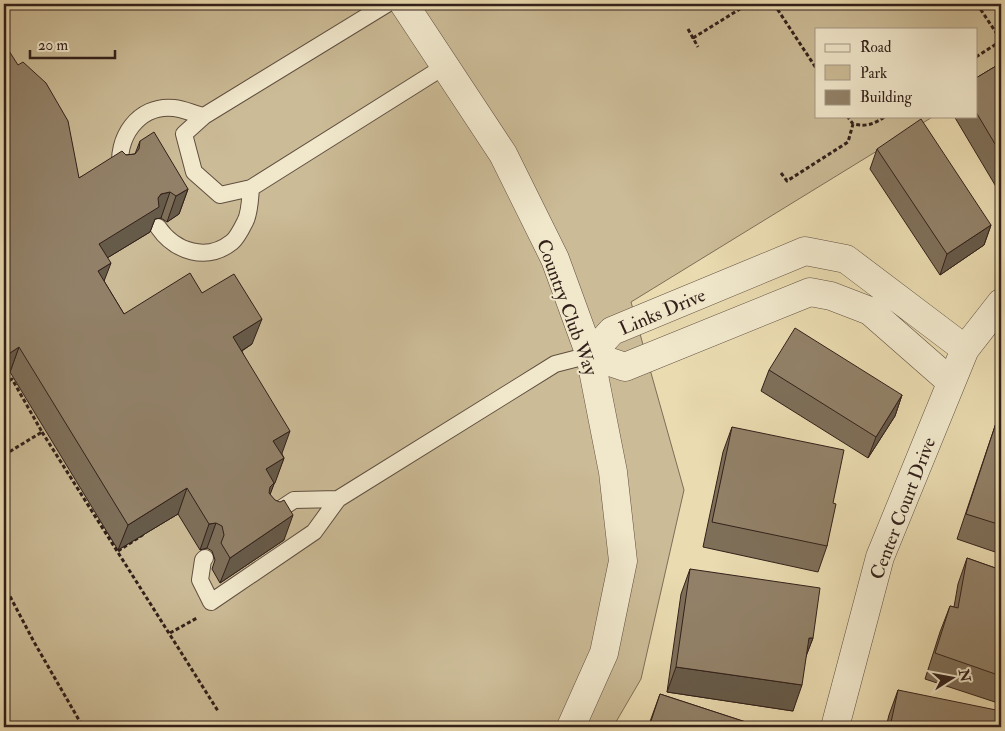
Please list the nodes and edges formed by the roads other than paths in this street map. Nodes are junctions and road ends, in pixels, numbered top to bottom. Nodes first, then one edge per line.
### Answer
1 (387, 4) edge
2 (404, 4) edge
3 (445, 66) junction
4 (204, 116) junction
5 (122, 171) edge
6 (251, 188) junction
7 (158, 227) edge
8 (851, 262) junction
9 (838, 298) junction
10 (1001, 303) edge
11 (964, 349) junction
12 (590, 355) junction
13 (951, 382) junction
14 (338, 499) junction
15 (270, 517) edge
16 (205, 558) dead end
17 (572, 727) edge
18 (836, 727) edge

1 - 4 lane
2 - 3 street, Country Club Way
3 - 6 lane
3 - 12 street, Country Club Way
4 - 5 lane
4 - 6 lane
6 - 7 lane
8 - 9 street
8 - 11 street, Links Drive
8 - 12 street, Links Drive
9 - 12 street, Links Drive
9 - 13 street, Links Drive
10 - 11 street, Center Court Drive
11 - 13 street, Center Court Drive
12 - 14 lane
12 - 17 street, Country Club Way
13 - 18 street, Center Court Drive
14 - 15 lane
14 - 16 lane

